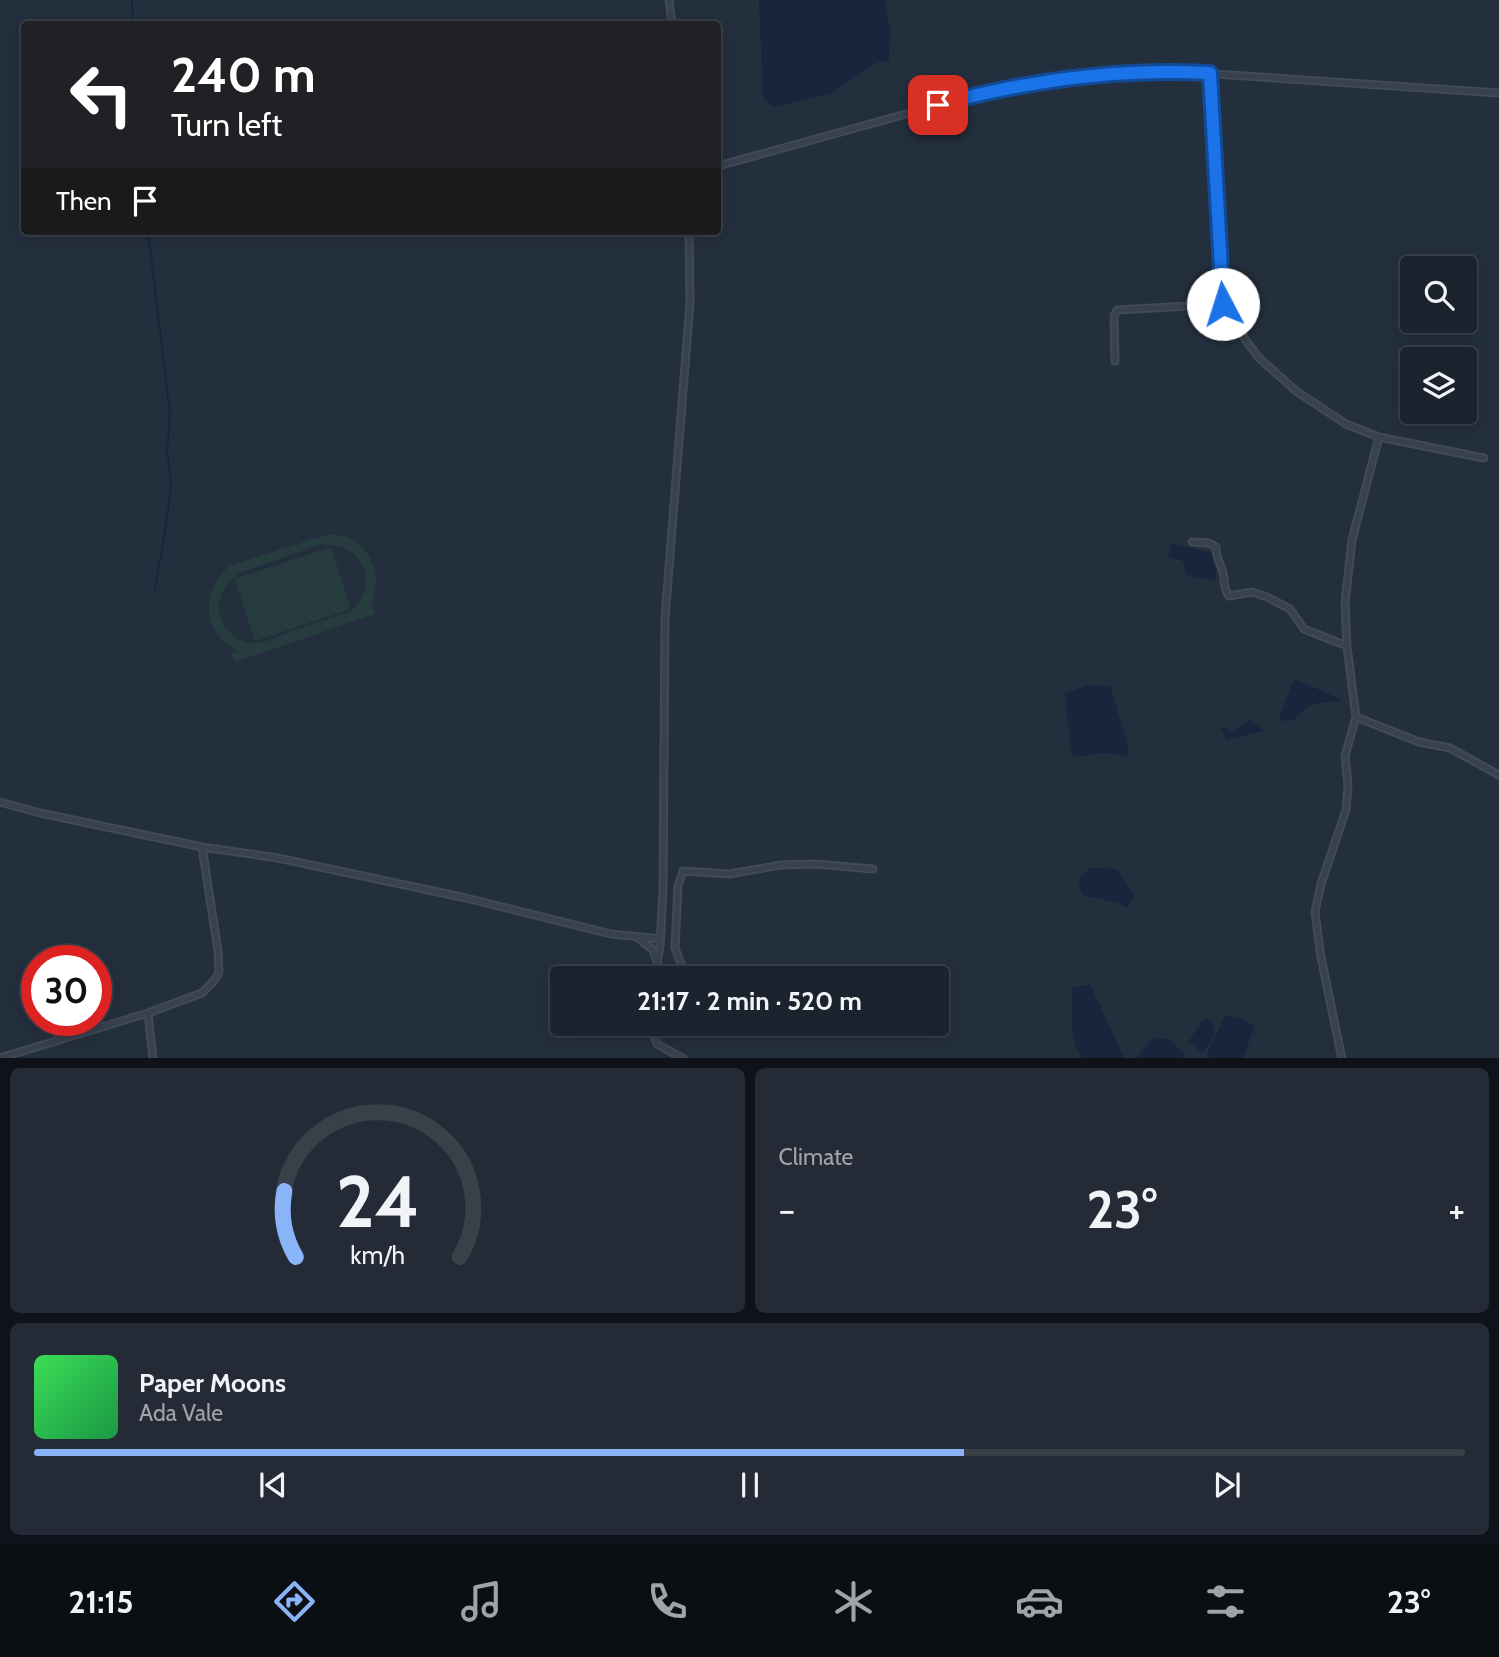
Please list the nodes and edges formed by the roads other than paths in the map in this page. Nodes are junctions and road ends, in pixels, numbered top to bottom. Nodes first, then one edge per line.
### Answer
1 (669, 0) edge
2 (671, 21) edge
3 (1210, 73) junction
4 (1499, 93) edge
5 (721, 165) edge
6 (689, 235) edge
7 (1223, 304) junction
8 (1115, 361) dead end
9 (1379, 437) junction
10 (1484, 458) dead end
11 (1192, 542) dead end
12 (1348, 646) junction
13 (1356, 717) junction
14 (1499, 775) edge
15 (0, 802) edge
16 (202, 847) junction
17 (873, 869) dead end
18 (632, 936) junction
19 (660, 939) junction
20 (656, 966) edge
21 (657, 966) edge
22 (682, 966) edge
23 (148, 1013) junction
24 (654, 1036) edge
25 (0, 1058) edge
26 (153, 1058) edge
27 (682, 1058) edge
28 (1342, 1058) edge

1 - 2 street
3 - 4 street
3 - 5 street
3 - 7 street
6 - 19 street
7 - 8 street
7 - 9 street
9 - 10 street
9 - 12 street
11 - 12 street
12 - 13 street
13 - 14 street
13 - 28 street
15 - 16 street
16 - 18 street
16 - 23 street
17 - 22 street
18 - 19 street
18 - 20 street
19 - 21 street
23 - 25 street
23 - 26 street
24 - 27 street

